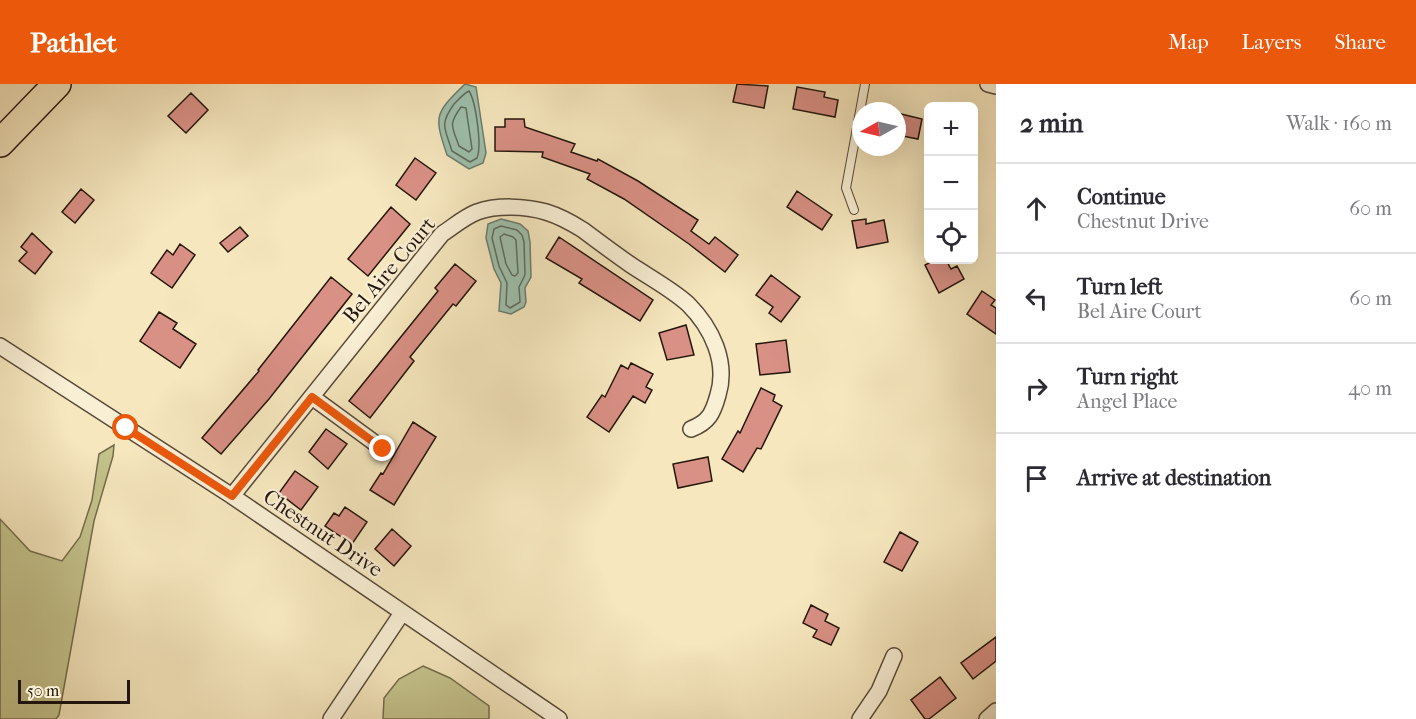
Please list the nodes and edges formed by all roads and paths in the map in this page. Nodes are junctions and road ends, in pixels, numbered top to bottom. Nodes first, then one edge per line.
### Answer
1 (57, 84) edge
2 (865, 84) edge
3 (987, 84) edge
4 (996, 86) edge
5 (0, 143) edge
6 (854, 210) dead end
7 (0, 345) edge
8 (312, 397) junction
9 (691, 429) dead end
10 (383, 449) dead end
11 (232, 496) junction
12 (402, 613) junction
13 (894, 656) dead end
14 (996, 711) edge
15 (331, 719) edge
16 (559, 719) edge
17 (860, 719) edge
18 (987, 719) edge

1 - 5 highway
2 - 6 lane
3 - 4 street
7 - 11 street, Chestnut Drive
8 - 9 street, Bel Aire Court
8 - 10 street
8 - 11 street, Bel Aire Court
11 - 12 street, Chestnut Drive
12 - 15 street
12 - 16 street, Chestnut Drive
13 - 17 street
14 - 18 street

